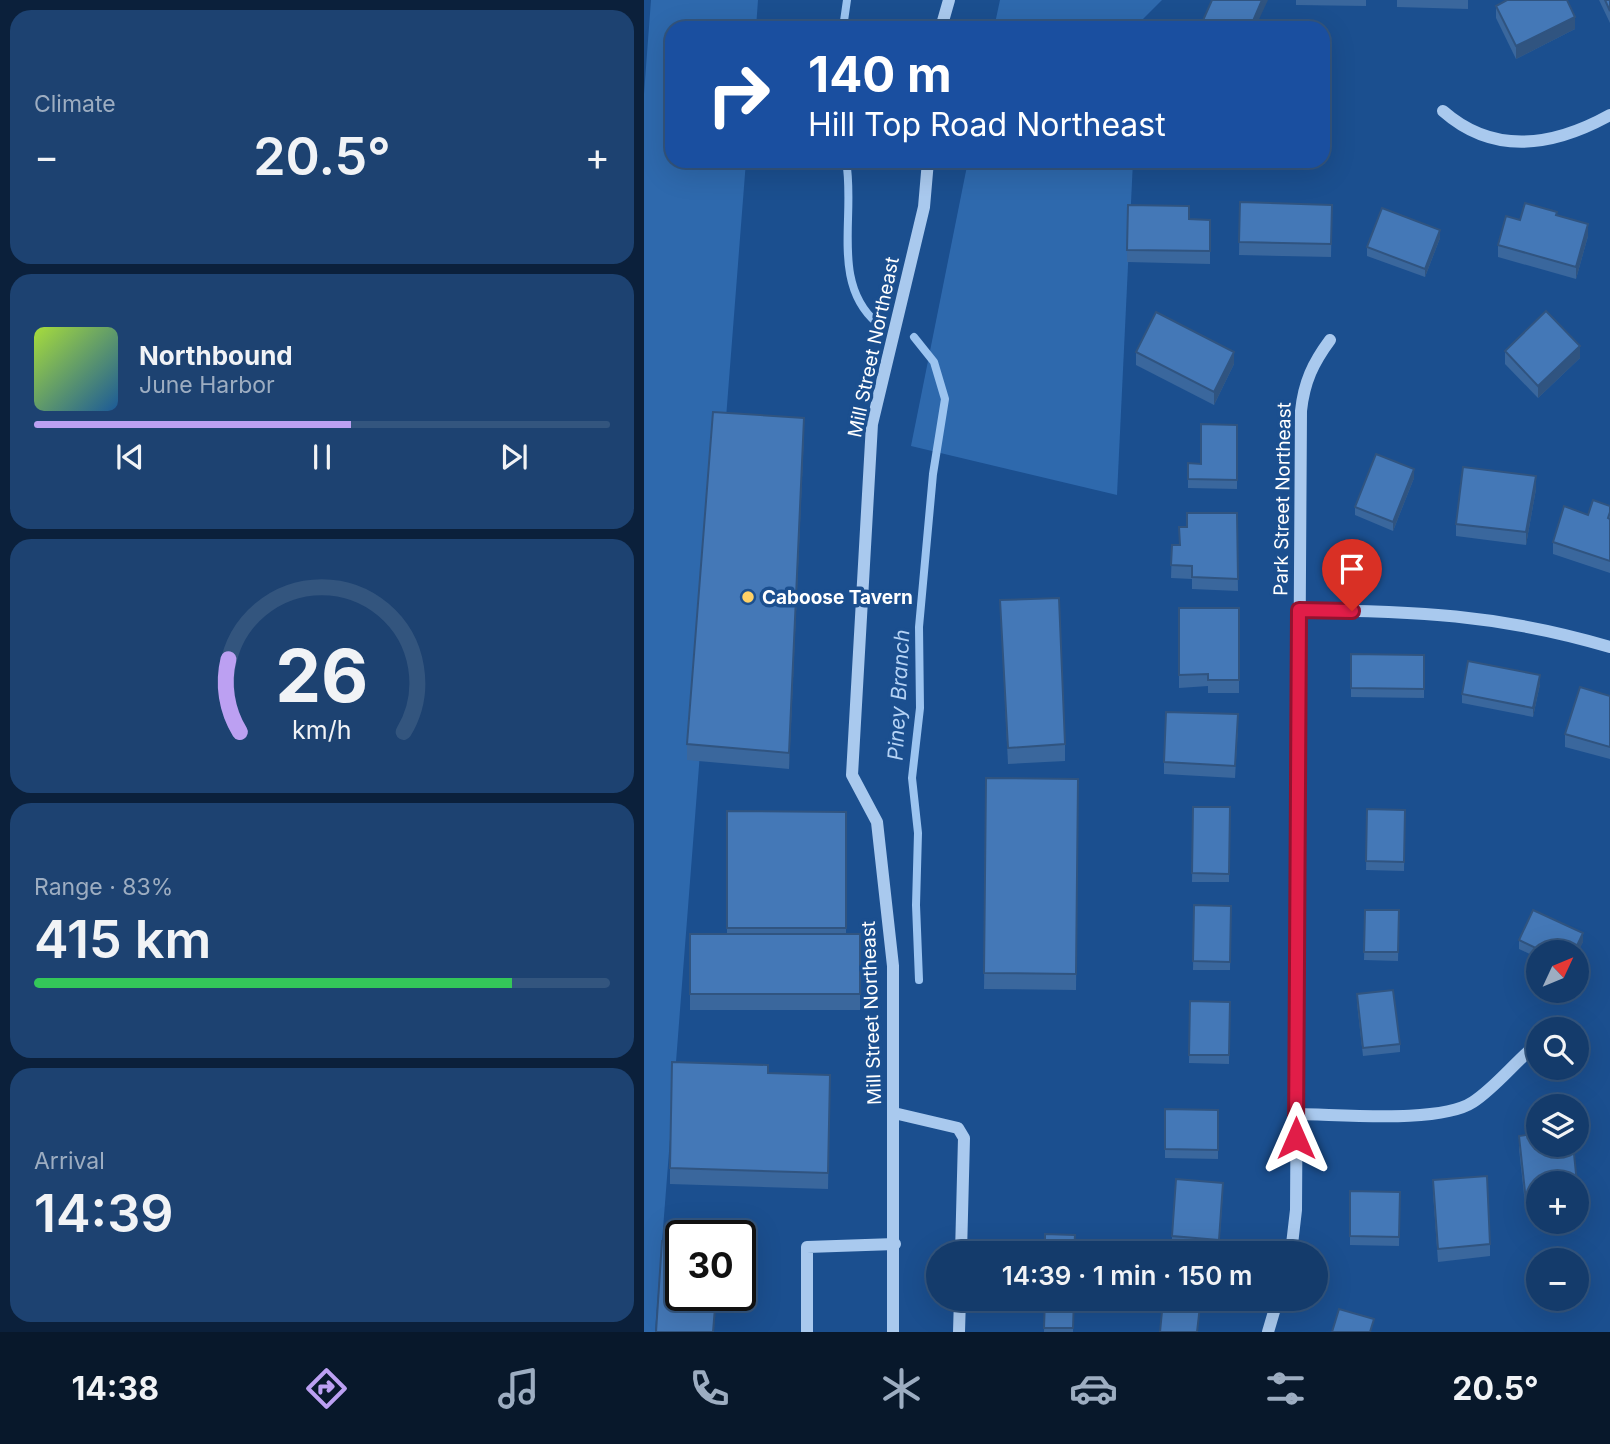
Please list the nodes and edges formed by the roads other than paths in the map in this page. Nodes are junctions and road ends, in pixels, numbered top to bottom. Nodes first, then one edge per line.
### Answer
1 (949, 0) edge
2 (943, 21) edge
3 (1443, 110) dead end
4 (1610, 115) edge
5 (927, 168) edge
6 (1330, 340) dead end
7 (1299, 610) junction
8 (1610, 646) edge
9 (1526, 1054) edge
10 (894, 1114) junction
11 (1296, 1114) junction
12 (961, 1241) edge
13 (1292, 1241) edge
14 (895, 1244) junction
15 (960, 1311) edge
16 (1274, 1311) edge
17 (807, 1332) edge
18 (893, 1332) edge
19 (959, 1332) edge
20 (1268, 1332) edge

1 - 2 street
3 - 4 street
5 - 10 street, Mill Street Northeast
6 - 7 street, Park Street Northeast
7 - 8 street
7 - 11 street, Park Street Northeast
9 - 11 street
10 - 12 street
10 - 14 street, Mill Street Northeast
11 - 13 street, Park Street Northeast
14 - 17 street
14 - 18 street, Mill Street Northeast
15 - 19 street
16 - 20 street

